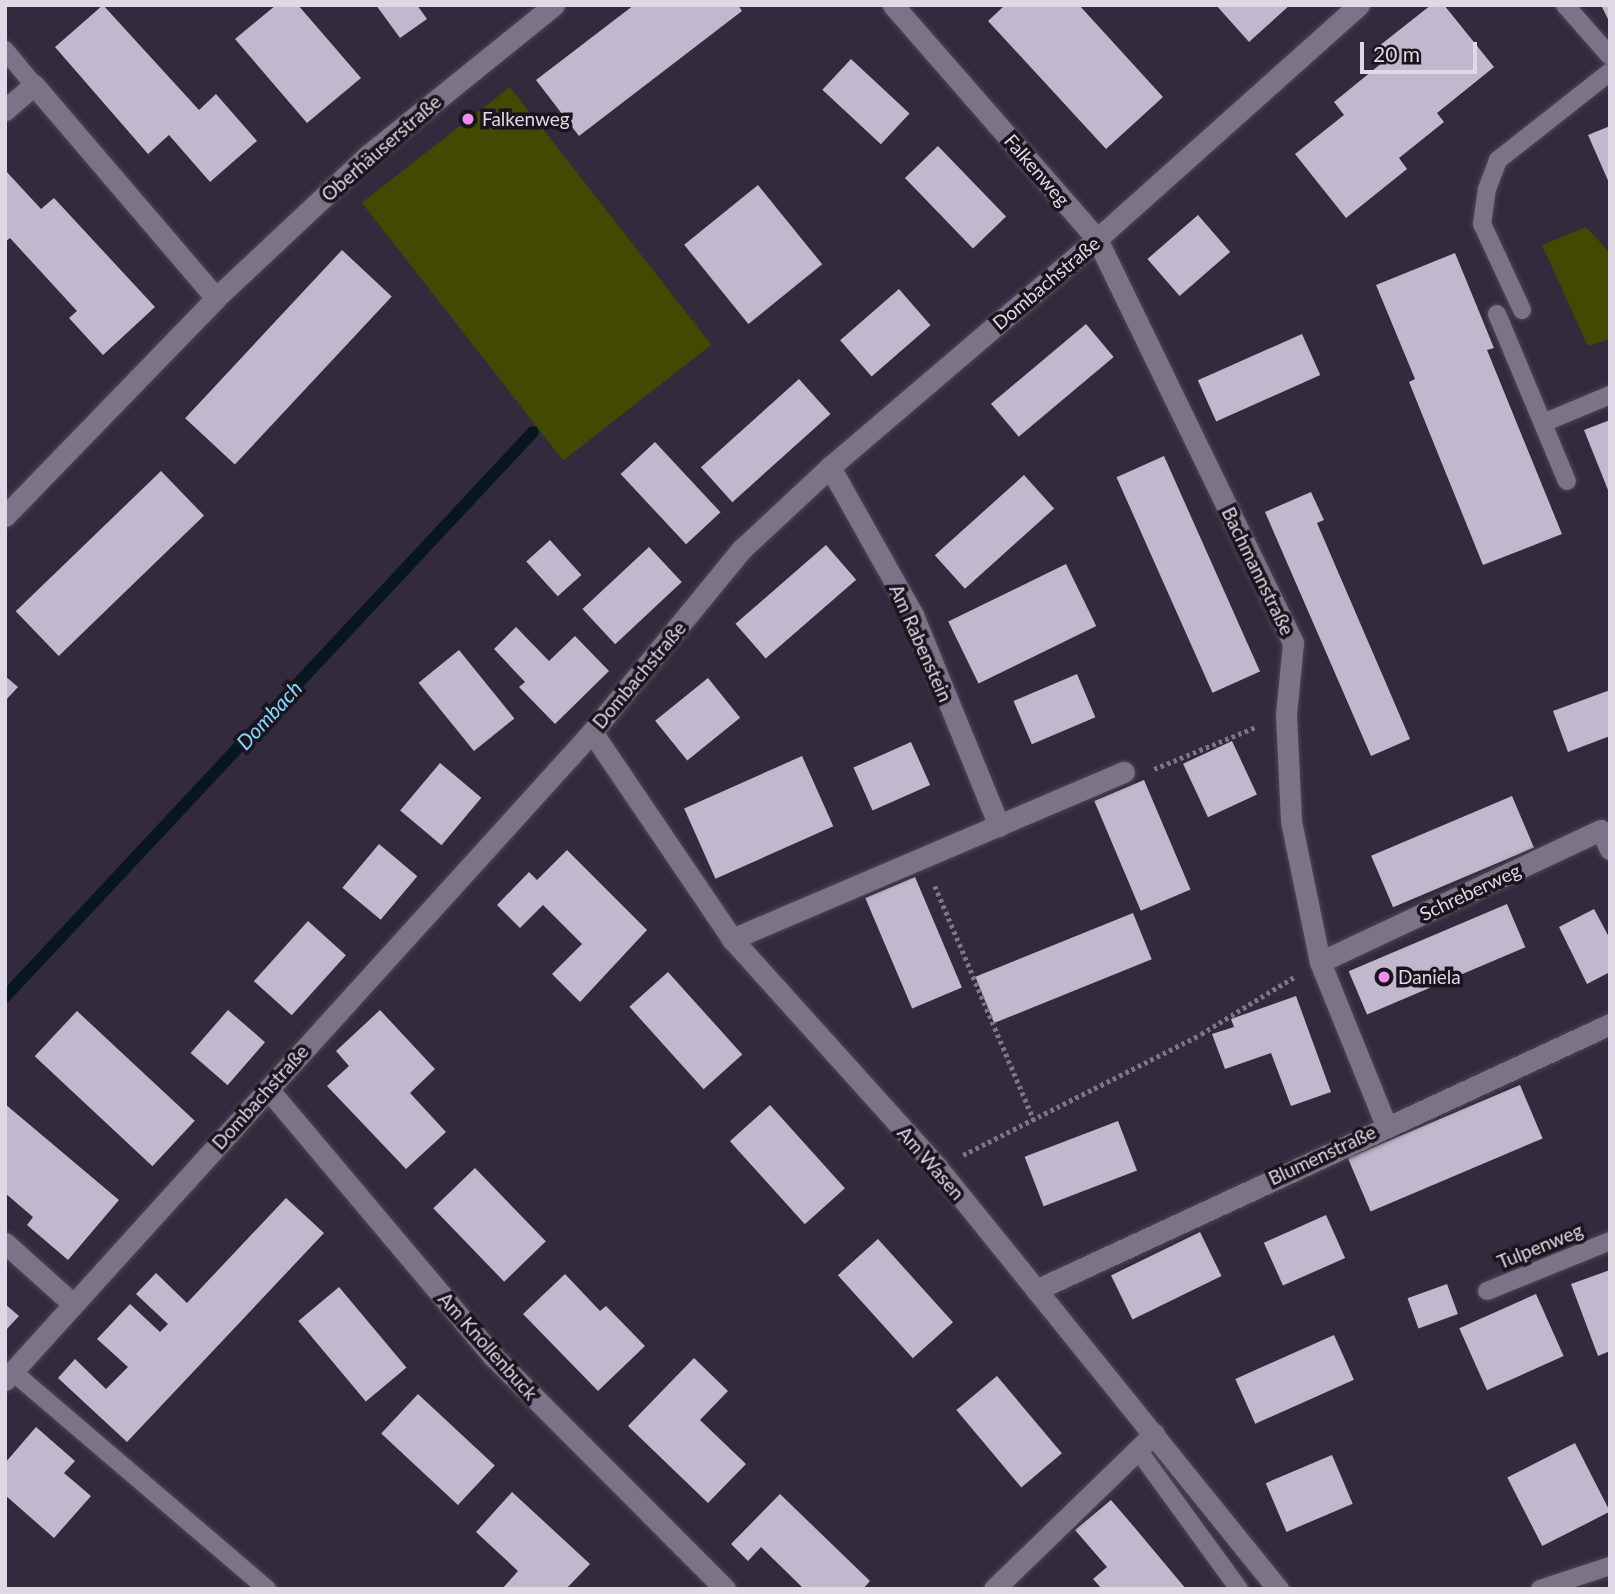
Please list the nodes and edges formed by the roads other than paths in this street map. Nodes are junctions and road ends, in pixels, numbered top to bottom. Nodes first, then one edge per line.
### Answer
1 (554, 5) edge
2 (1359, 5) edge
3 (1564, 5) edge
4 (894, 6) edge
5 (5, 50) edge
6 (1610, 56) edge
7 (1610, 72) edge
8 (34, 85) junction
9 (5, 110) edge
10 (1097, 239) junction
11 (216, 298) junction
12 (1522, 310) dead end
13 (1497, 314) dead end
14 (1610, 396) edge
15 (1543, 424) junction
16 (830, 467) junction
17 (1567, 481) dead end
18 (5, 516) edge
19 (592, 732) junction
20 (1124, 772) road end
21 (999, 826) junction
22 (1610, 849) edge
23 (732, 939) junction
24 (1320, 962) junction
25 (1610, 1024) edge
26 (268, 1089) junction
27 (1386, 1125) junction
28 (1610, 1241) edge
29 (5, 1243) edge
30 (1036, 1290) junction
31 (1487, 1291) dead end
32 (73, 1304) junction
33 (9, 1376) edge
34 (1154, 1434) junction
35 (1138, 1450) junction
36 (1610, 1566) edge
37 (267, 1589) edge
38 (724, 1589) edge
39 (994, 1589) edge
40 (1239, 1589) edge
41 (1278, 1589) edge
42 (1541, 1589) edge

1 - 11 street, Oberhäuserstraße
2 - 10 street, Dombachstraße
3 - 6 lane
4 - 10 street, Falkenweg
5 - 8 lane
7 - 12 lane
8 - 9 street
8 - 11 street
10 - 16 street, Dombachstraße
10 - 24 street, Bachmannstraße
11 - 18 street, Oberhäuserstraße
13 - 15 lane
14 - 15 lane
15 - 17 lane
16 - 19 street, Dombachstraße
16 - 21 street, Am Rabenstein
19 - 23 street, Am Wasen
19 - 26 street, Dombachstraße
20 - 21 street
21 - 23 street
22 - 24 street, Schreberweg
23 - 30 street, Am Wasen
24 - 27 street, Bachmannstraße
25 - 27 street, Blumenstraße
26 - 32 street, Dombachstraße
26 - 38 street, Am Knollenbuck
27 - 30 street, Blumenstraße
28 - 31 lane, Tulpenweg
29 - 32 street
30 - 34 street, Am Wasen
32 - 33 street, Dombachstraße
33 - 37 lane
34 - 35 street
34 - 41 street, Am Wasen
35 - 39 street
35 - 40 lane
36 - 42 lane

